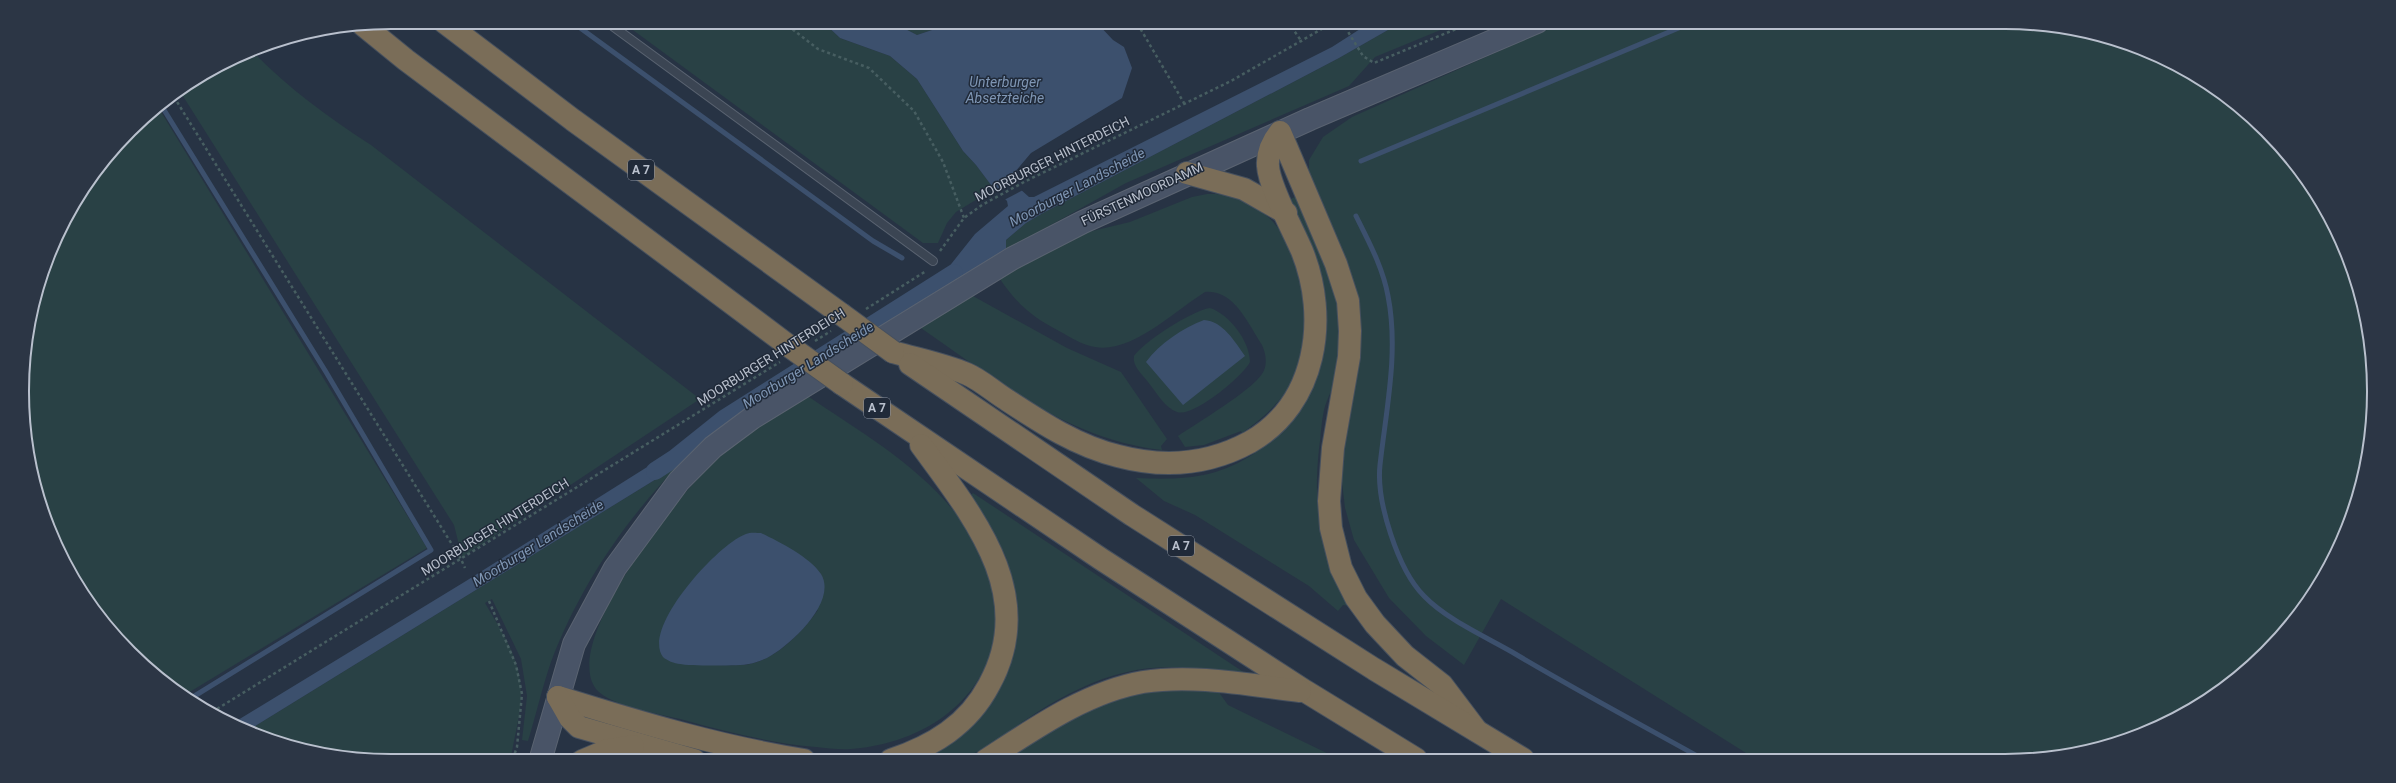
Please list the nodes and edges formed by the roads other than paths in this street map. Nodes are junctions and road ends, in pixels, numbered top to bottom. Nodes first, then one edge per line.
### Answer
1 (453, 29) edge
2 (617, 29) edge
3 (1521, 29) edge
4 (368, 30) edge
5 (1280, 132) junction
6 (1187, 173) junction
7 (1286, 213) junction
8 (933, 261) road end
9 (892, 352) junction
10 (912, 433) junction
11 (1305, 691) junction
12 (558, 697) junction
13 (1476, 730) junction
14 (638, 745) junction
15 (542, 754) edge
16 (599, 754) edge
17 (672, 754) edge
18 (765, 754) edge
19 (910, 754) edge
20 (996, 754) edge
21 (1408, 754) edge
22 (1515, 754) edge

1 - 9 highway, A 7, bridge
2 - 8 lane
3 - 5 main road, FÜRSTENMOORDAMM
4 - 10 highway, A 7, bridge
5 - 6 main road, FÜRSTENMOORDAMM
5 - 7 highway
5 - 13 highway
6 - 7 highway
6 - 12 main road, FÜRSTENMOORDAMM
7 - 9 highway
9 - 13 highway, A 7
10 - 11 highway, A 7
10 - 19 highway
11 - 20 highway
11 - 21 highway, A 7
12 - 14 highway
12 - 15 main road, FÜRSTENMOORDAMM
12 - 18 highway
13 - 22 highway, A 7
14 - 16 highway
14 - 17 highway

